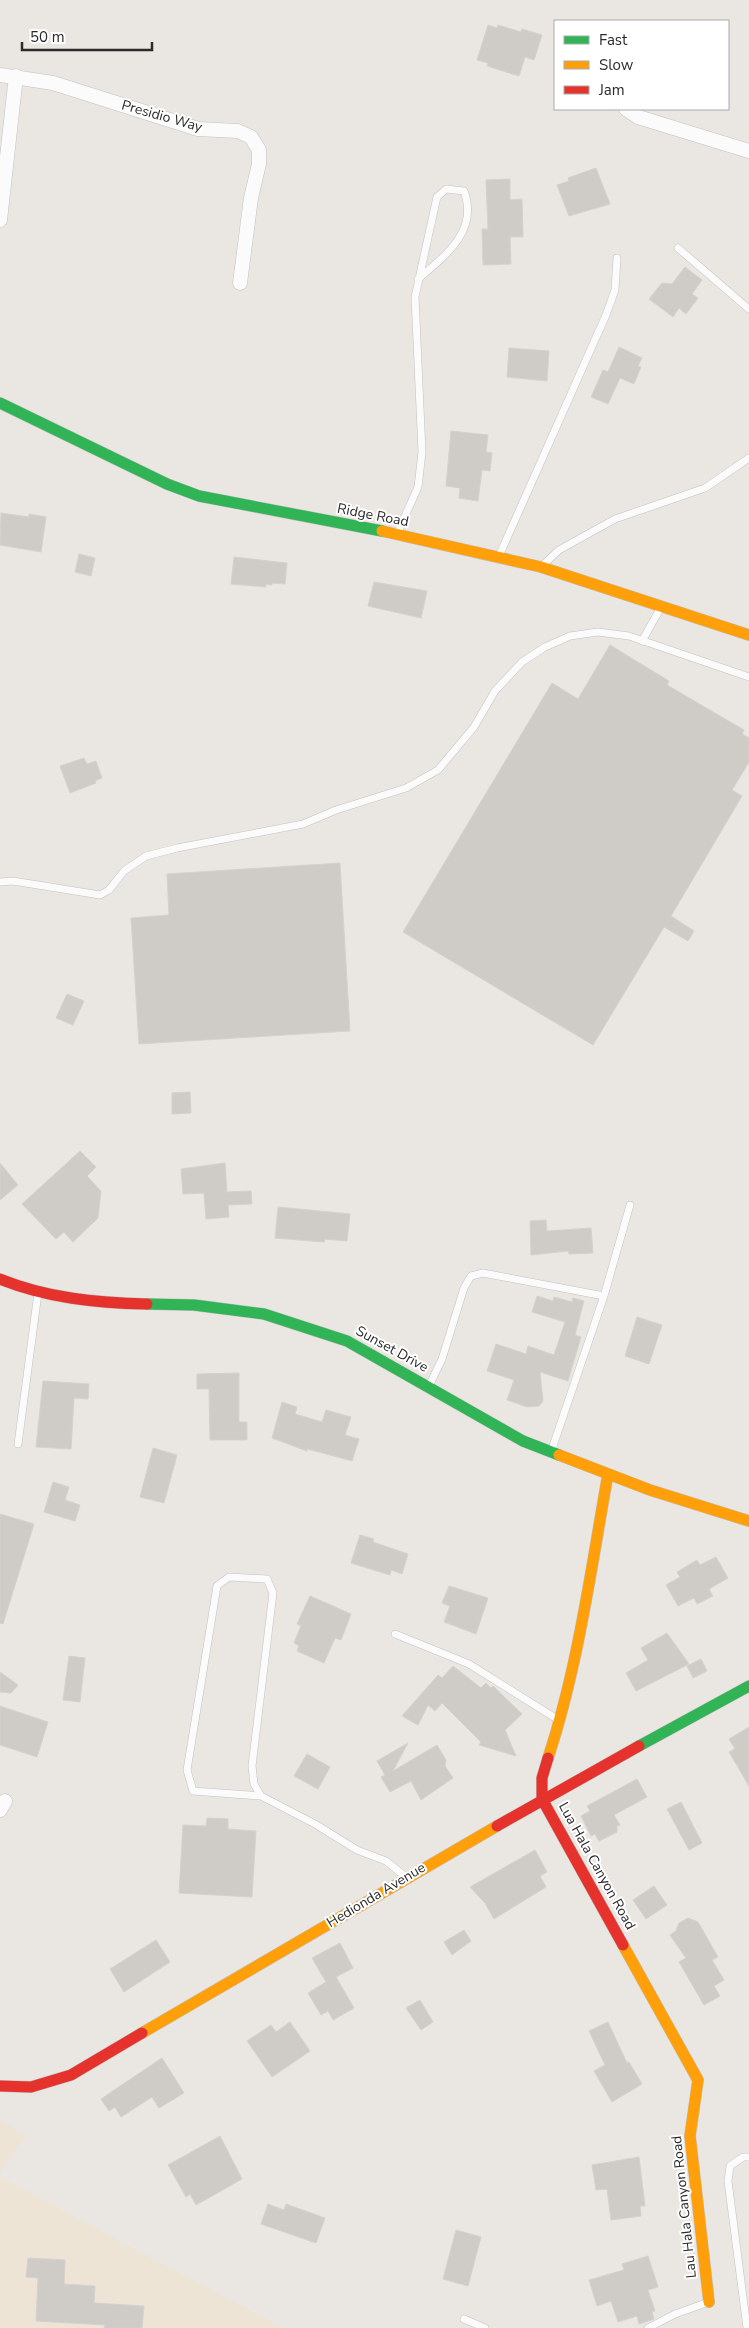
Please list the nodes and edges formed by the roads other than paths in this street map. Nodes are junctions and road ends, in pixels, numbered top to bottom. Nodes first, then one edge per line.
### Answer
1 (0, 75) edge
2 (16, 76) junction
3 (628, 110) edge
4 (749, 150) edge
5 (0, 220) edge
6 (678, 248) dead end
7 (617, 258) dead end
8 (418, 279) junction
9 (240, 283) dead end
10 (749, 310) edge
11 (0, 403) edge
12 (749, 458) edge
13 (397, 534) junction
14 (498, 557) junction
15 (542, 567) junction
16 (661, 606) junction
17 (749, 635) edge
18 (642, 641) junction
19 (749, 677) edge
20 (0, 882) edge
21 (630, 1205) dead end
22 (0, 1279) edge
23 (38, 1292) junction
24 (604, 1296) junction
25 (428, 1387) junction
26 (18, 1444) dead end
27 (551, 1452) junction
28 (608, 1474) junction
29 (749, 1521) edge
30 (395, 1634) dead end
31 (749, 1686) edge
32 (559, 1721) junction
33 (261, 1796) junction
34 (542, 1798) junction
35 (406, 1878) junction
36 (698, 2080) joint
37 (0, 2086) edge
38 (749, 2157) edge
39 (709, 2302) joint
40 (464, 2319) dead end
41 (485, 2328) edge
42 (648, 2328) edge
43 (747, 2328) edge

1 - 2 street, Presidio Way
2 - 5 street
2 - 9 street, Presidio Way
3 - 4 street
6 - 10 lane
7 - 14 lane
8 - 8 lane
8 - 13 lane
11 - 13 street, Ridge Road
12 - 15 lane
13 - 14 street, Ridge Road
14 - 15 street, Ridge Road
15 - 16 street, Ridge Road
16 - 17 street, Ridge Road
16 - 18 lane
18 - 19 lane
18 - 20 lane
21 - 24 lane
22 - 23 street, Sunset Drive
23 - 25 street, Sunset Drive
23 - 26 lane
24 - 25 lane
24 - 27 lane
25 - 27 street, Sunset Drive
27 - 28 street, Sunset Drive
28 - 29 street, Sunset Drive
28 - 32 street, Lua Hala Canyon Road
30 - 32 lane
31 - 34 street, Hedionda Avenue
32 - 34 street, Lua Hala Canyon Road
33 - 33 lane
33 - 35 lane
34 - 35 street, Hedionda Avenue
34 - 36 street, Lua Hala Canyon Road
35 - 37 street, Hedionda Avenue
36 - 39 street, Lau Hala Canyon Road
38 - 43 lane
39 - 42 lane
40 - 41 lane

